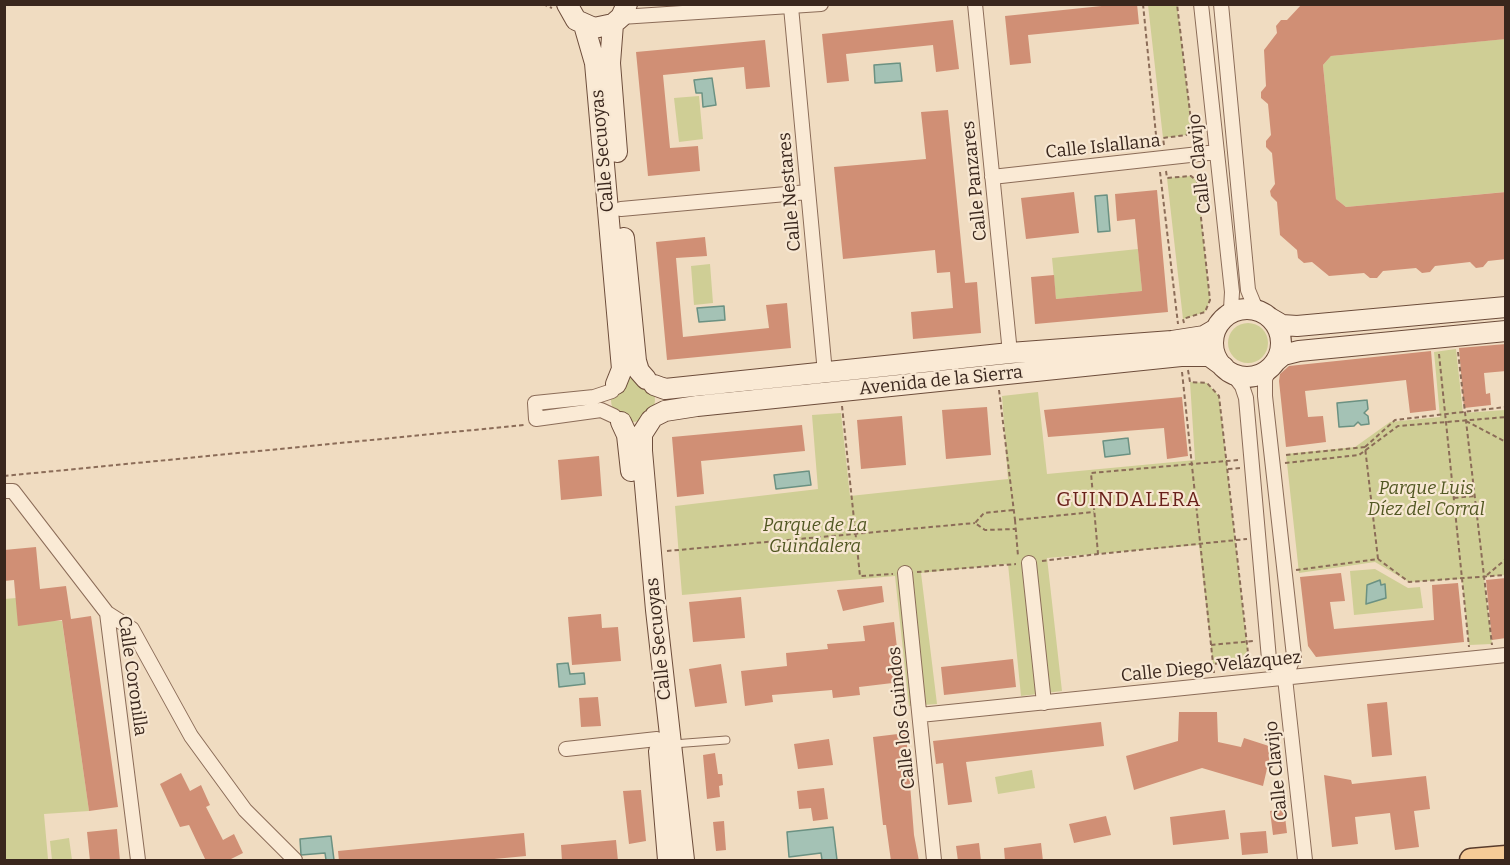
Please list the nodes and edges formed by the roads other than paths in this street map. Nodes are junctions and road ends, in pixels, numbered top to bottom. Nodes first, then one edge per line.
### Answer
1 (567, 4) edge
2 (821, 4) edge
3 (975, 4) edge
4 (1201, 4) edge
5 (1221, 4) edge
6 (791, 7) junction
7 (620, 15) edge
8 (584, 25) junction
9 (1217, 152) junction
10 (993, 177) junction
11 (808, 192) junction
12 (621, 209) junction
13 (1506, 308) edge
14 (1266, 316) junction
15 (1220, 323) junction
16 (1506, 331) edge
17 (1184, 350) junction
18 (1010, 353) junction
19 (1272, 365) junction
20 (1228, 370) junction
21 (825, 373) junction
22 (650, 382) junction
23 (614, 388) junction
24 (653, 418) junction
25 (617, 419) junction
26 (9, 491) edge
27 (1029, 563) road end
28 (905, 573) road end
29 (107, 613) junction
30 (1499, 656) edge
31 (1285, 678) junction
32 (1044, 703) junction
33 (920, 715) junction
34 (726, 740) dead end
35 (664, 742) junction
36 (566, 749) dead end
37 (1506, 857) edge
38 (138, 861) edge
39 (295, 861) edge
40 (668, 861) edge
41 (684, 861) edge
42 (934, 861) edge
43 (1305, 861) edge
44 (1471, 861) edge

1 - 8 main road
2 - 6 street
3 - 10 street, Calle Panzares
4 - 9 street, Calle Clavijo
5 - 14 street, Calle Clavijo
6 - 7 street
6 - 11 street, Calle Nestares
7 - 8 main road
7 - 12 main road, Calle Secuoyas
8 - 23 main road, Calle Secuoyas
9 - 10 street, Calle Islallana
9 - 15 street, Calle Clavijo
10 - 18 street, Calle Panzares
11 - 12 street
11 - 21 street, Calle Nestares
12 - 22 main road, Calle Secuoyas
13 - 14 main road
14 - 15 main road
14 - 19 main road
15 - 17 main road, Avenida de la Sierra
15 - 20 main road
16 - 19 main road
17 - 18 main road, Avenida de la Sierra
17 - 20 main road, Avenida de la Sierra
17 - 24 main road, Avenida de la Sierra
18 - 21 main road, Avenida de la Sierra
19 - 20 main road
19 - 31 street, Calle Clavijo
20 - 31 street, Calle Clavijo
21 - 22 main road, Avenida de la Sierra
22 - 23 main road
22 - 24 main road
23 - 25 main road
23 - 25 street
24 - 25 main road
24 - 35 main road, Calle Secuoyas
25 - 35 main road, Calle Secuoyas
26 - 29 street, Calle Coronilla
27 - 32 street
28 - 33 street, Calle los Guindos
29 - 38 street, Calle Coronilla
29 - 39 street
30 - 31 street, Calle Diego Velázquez
31 - 32 street, Calle Diego Velázquez
31 - 43 street, Calle Clavijo
32 - 33 street, Calle Diego Velázquez
33 - 42 street, Calle los Guindos
34 - 35 lane
35 - 36 street
35 - 40 main road, Calle Secuoyas
35 - 41 main road, Calle Secuoyas
37 - 44 main road

